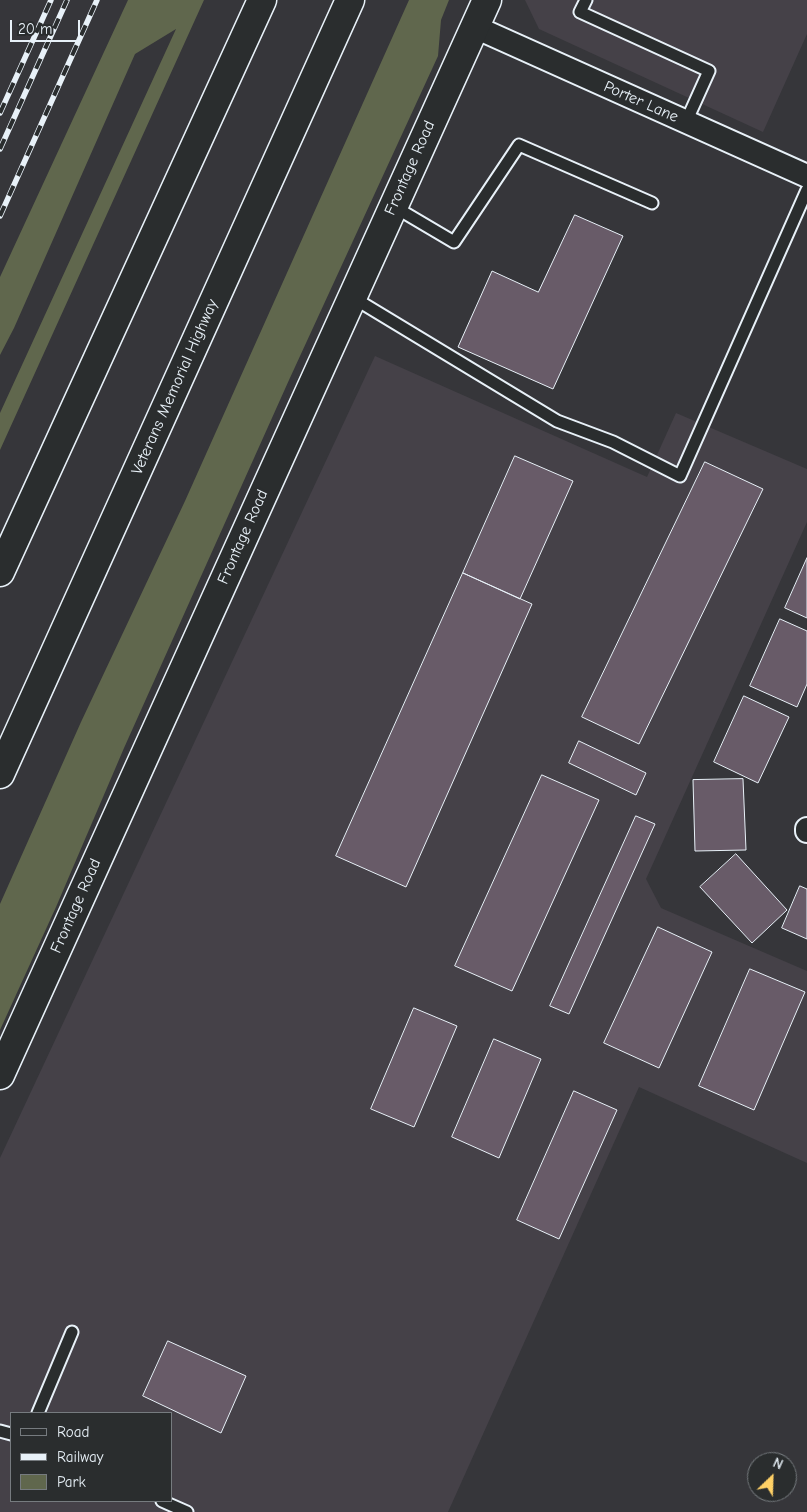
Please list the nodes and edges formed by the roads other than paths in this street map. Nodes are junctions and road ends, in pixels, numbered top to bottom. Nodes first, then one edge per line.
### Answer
1 (262, 0) edge
2 (350, 0) edge
3 (487, 0) edge
4 (586, 0) edge
5 (475, 26) junction
6 (686, 122) junction
7 (807, 176) edge
8 (807, 190) edge
9 (652, 203) dead end
10 (393, 206) junction
11 (352, 297) junction
12 (0, 572) edge
13 (0, 774) edge
14 (0, 1075) edge
15 (72, 1332) dead end
16 (38, 1412) edge
17 (164, 1502) edge
18 (187, 1512) edge

1 - 12 main road
2 - 13 main road, Veterans Memorial Highway
3 - 5 main road, Frontage Road
4 - 6 lane
5 - 6 street, Porter Lane
5 - 10 main road, Frontage Road
6 - 7 street, Porter Lane
8 - 11 lane
9 - 10 lane
10 - 11 main road, Frontage Road
11 - 14 main road, Frontage Road
15 - 16 lane
17 - 18 lane

